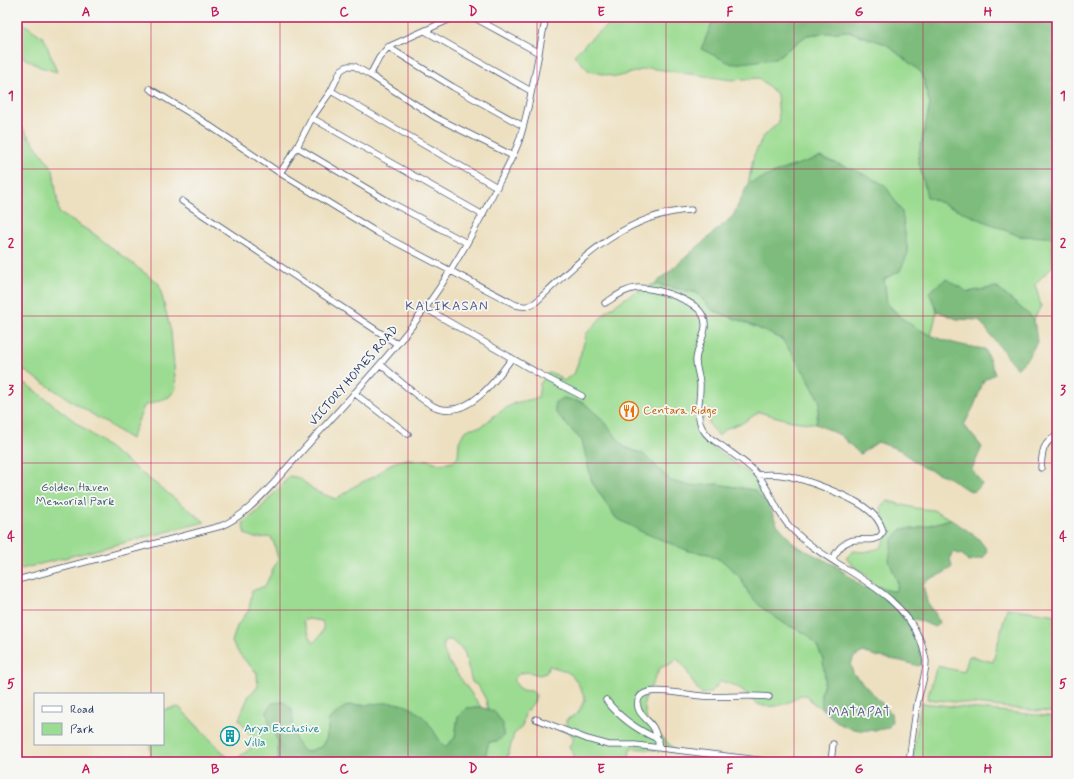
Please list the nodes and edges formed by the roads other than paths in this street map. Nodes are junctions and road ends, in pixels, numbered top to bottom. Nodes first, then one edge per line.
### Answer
1 (456, 17) edge
2 (473, 17) edge
3 (539, 17) edge
4 (545, 19) edge
5 (425, 31) junction
6 (388, 47) junction
7 (539, 53) junction
8 (370, 75) junction
9 (150, 89) dead end
10 (331, 91) junction
11 (531, 91) junction
12 (312, 118) junction
13 (523, 126) junction
14 (297, 146) junction
15 (513, 156) junction
16 (280, 173) junction
17 (497, 187) junction
18 (182, 200) dead end
19 (691, 210) dead end
20 (483, 215) junction
21 (467, 243) junction
22 (450, 271) junction
23 (604, 303) dead end
24 (425, 308) junction
25 (397, 344) junction
26 (512, 358) junction
27 (380, 364) junction
28 (354, 393) junction
29 (582, 396) dead end
30 (408, 434) dead end
31 (1057, 436) edge
32 (1041, 468) dead end
33 (758, 475) junction
34 (832, 559) junction
35 (17, 580) edge
36 (770, 697) dead end
37 (606, 700) dead end
38 (536, 719) dead end
39 (658, 739) junction
40 (833, 744) dead end
41 (659, 748) junction
42 (774, 762) edge
43 (831, 762) edge
44 (909, 762) edge

1 - 5 street
2 - 7 street
3 - 4 street
4 - 7 street, VICTORY HOMES ROAD
5 - 6 street
5 - 11 street
6 - 8 street
6 - 13 street
7 - 11 street, VICTORY HOMES ROAD
8 - 10 street
8 - 15 street
9 - 16 street
10 - 12 street
10 - 17 street
11 - 13 street, VICTORY HOMES ROAD
12 - 14 street
12 - 20 street
13 - 15 street, VICTORY HOMES ROAD
14 - 16 street
14 - 21 street
15 - 17 street, VICTORY HOMES ROAD
16 - 22 street
17 - 20 street, VICTORY HOMES ROAD
18 - 25 street
19 - 22 street
20 - 21 street, VICTORY HOMES ROAD
21 - 22 street, VICTORY HOMES ROAD
22 - 24 street, VICTORY HOMES ROAD
23 - 33 street
24 - 25 street, VICTORY HOMES ROAD
24 - 26 street
25 - 27 street, VICTORY HOMES ROAD
26 - 27 street
26 - 29 street
27 - 28 street, VICTORY HOMES ROAD
28 - 30 street
28 - 35 street, VICTORY HOMES ROAD
31 - 32 street
33 - 34 street
33 - 34 street
34 - 44 street
36 - 39 street
37 - 39 street
38 - 41 street
39 - 41 street
40 - 43 street
41 - 42 street

